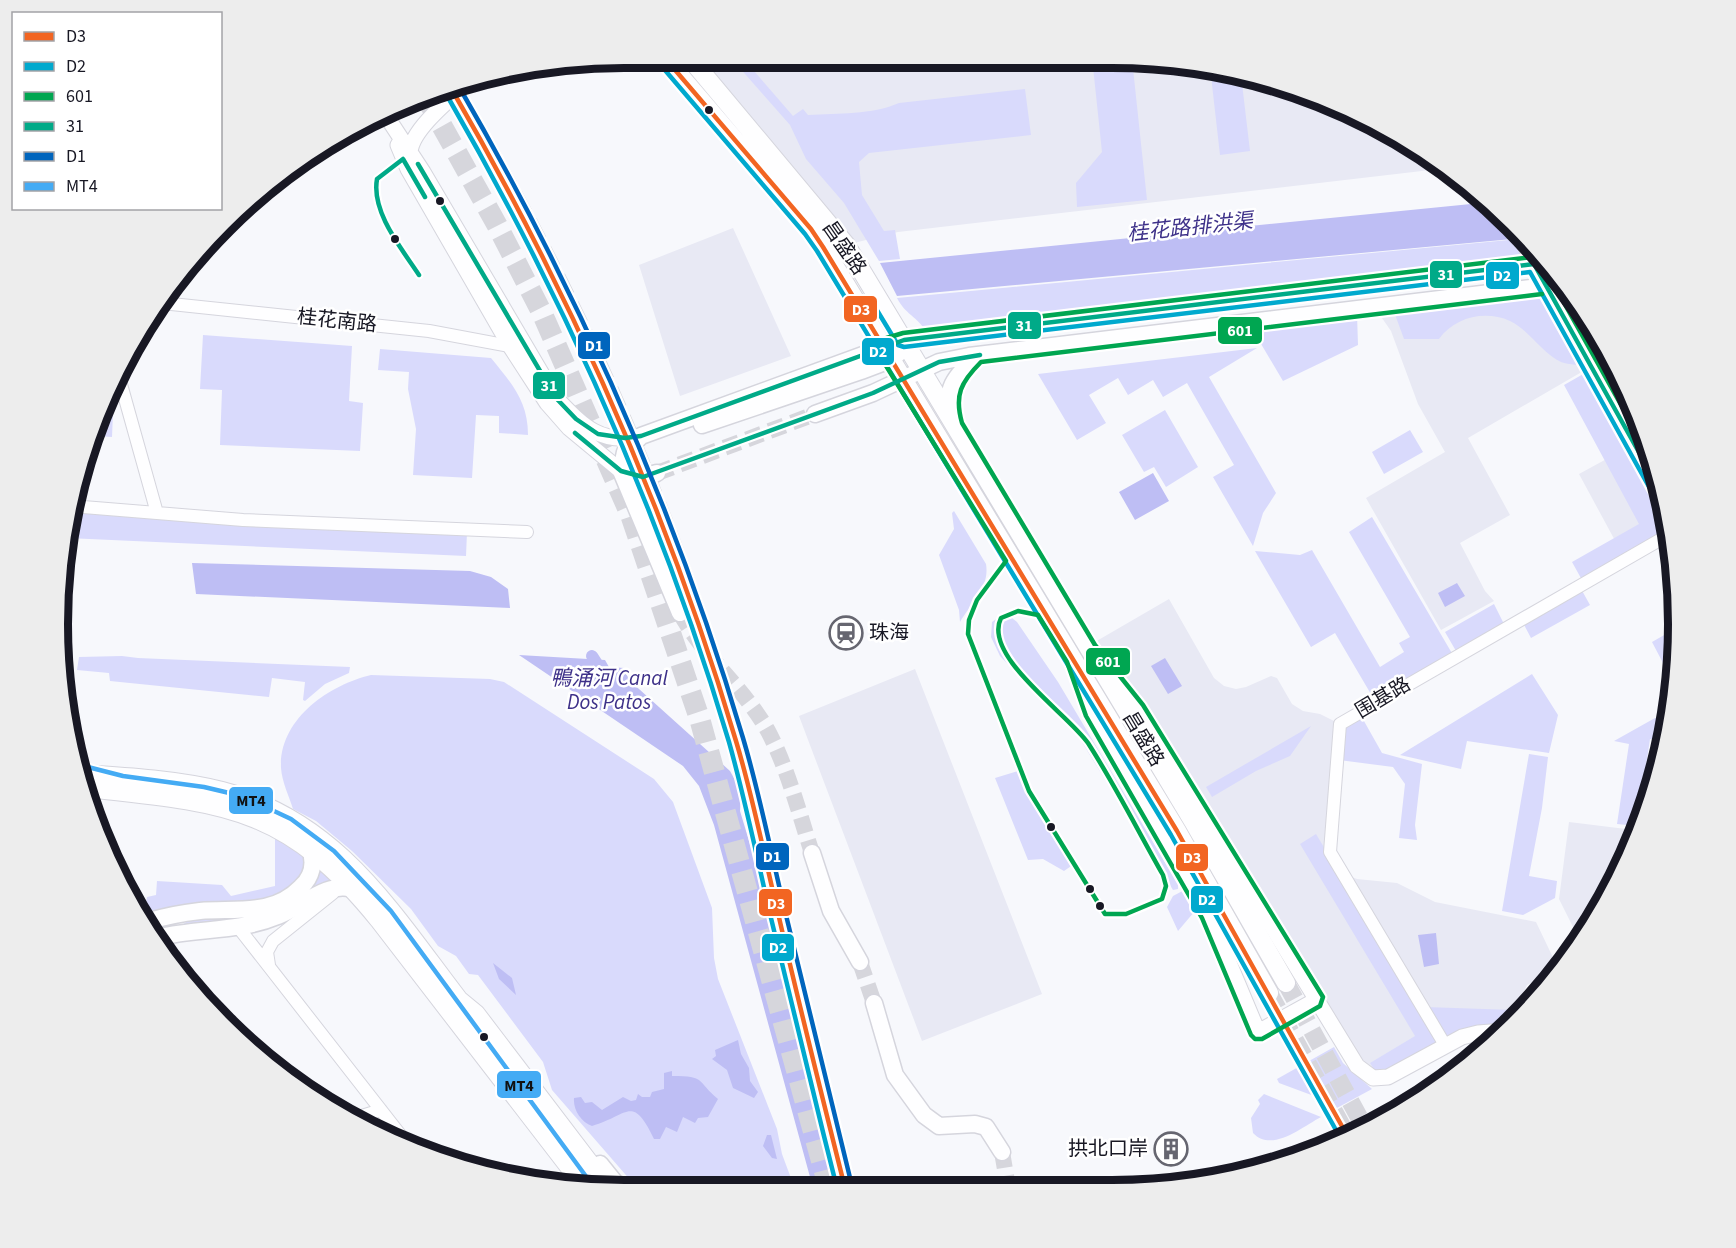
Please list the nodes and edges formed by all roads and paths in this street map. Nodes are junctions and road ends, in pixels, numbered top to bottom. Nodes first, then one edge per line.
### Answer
1 (673, 68) edge
2 (698, 68) edge
3 (457, 93) edge
4 (388, 120) edge
5 (421, 128) junction
6 (406, 156) junction
7 (1536, 264) edge
8 (1555, 285) edge
9 (1558, 290) edge
10 (169, 304) edge
11 (904, 340) junction
12 (518, 347) junction
13 (886, 354) junction
14 (978, 355) junction
15 (921, 369) junction
16 (902, 380) junction
17 (121, 386) edge
18 (816, 414) tunnel mouth
19 (955, 426) junction
20 (641, 436) junction
21 (1642, 455) edge
22 (621, 471) junction
23 (633, 501) junction
24 (80, 507) edge
25 (157, 513) junction
26 (527, 532) dead end
27 (1662, 539) edge
28 (680, 613) tunnel mouth
29 (1082, 654) junction
30 (86, 767) edge
31 (88, 776) edge
32 (128, 785) junction
33 (92, 788) edge
34 (94, 793) edge
35 (310, 849) junction
36 (812, 853) tunnel mouth
37 (347, 888) junction
38 (187, 913) junction
39 (153, 920) edge
40 (238, 927) junction
41 (162, 935) edge
42 (163, 936) edge
43 (860, 962) tunnel mouth
44 (272, 970) junction
45 (1286, 982) tunnel mouth
46 (1269, 993) tunnel mouth
47 (459, 1000) junction
48 (1316, 1000) junction
49 (874, 1003) tunnel mouth
50 (1490, 1032) edge
51 (1445, 1045) junction
52 (546, 1106) junction
53 (381, 1110) junction
54 (364, 1115) edge
55 (398, 1132) edge
56 (1002, 1152) tunnel mouth
57 (560, 1158) junction
58 (572, 1178) edge
59 (577, 1178) edge
60 (589, 1179) edge
61 (602, 1179) edge
62 (612, 1180) edge

1 - 13 main road, 昌盛路
2 - 11 main road, 昌盛路
3 - 5 street
4 - 5 street
4 - 6 street
5 - 6 street
6 - 12 street
7 - 11 main road
8 - 14 main road
9 - 21 street
10 - 12 street, 桂花南路
11 - 13 main road
11 - 15 main road, 昌盛路
12 - 20 street
12 - 22 street
13 - 16 main road, 昌盛路
13 - 20 main road
13 - 22 main road
14 - 15 main road
14 - 19 main road
15 - 16 main road
15 - 19 main road, 昌盛路
16 - 18 main road
16 - 29 main road, 昌盛路
17 - 25 street
19 - 29 main road, 昌盛路
20 - 22 main road
22 - 23 main road
22 - 23 main road
23 - 28 main road
24 - 25 street
25 - 26 street
27 - 51 street, 围基路
29 - 45 main road, 昌盛路
29 - 46 main road, 昌盛路
29 - 48 street
29 - 48 street
30 - 32 main road
31 - 32 main road
32 - 33 main road
32 - 34 main road
32 - 35 main road
32 - 47 main road
35 - 37 main road
35 - 38 main road
36 - 43 main road
37 - 40 main road
37 - 44 street
37 - 57 main road
38 - 39 main road
38 - 41 main road
40 - 42 main road
40 - 44 street
44 - 53 street
47 - 52 main road
47 - 60 main road
48 - 51 street
49 - 56 main road
50 - 51 street
52 - 61 main road
52 - 62 main road
53 - 54 street
53 - 55 street
57 - 58 main road
57 - 59 main road

